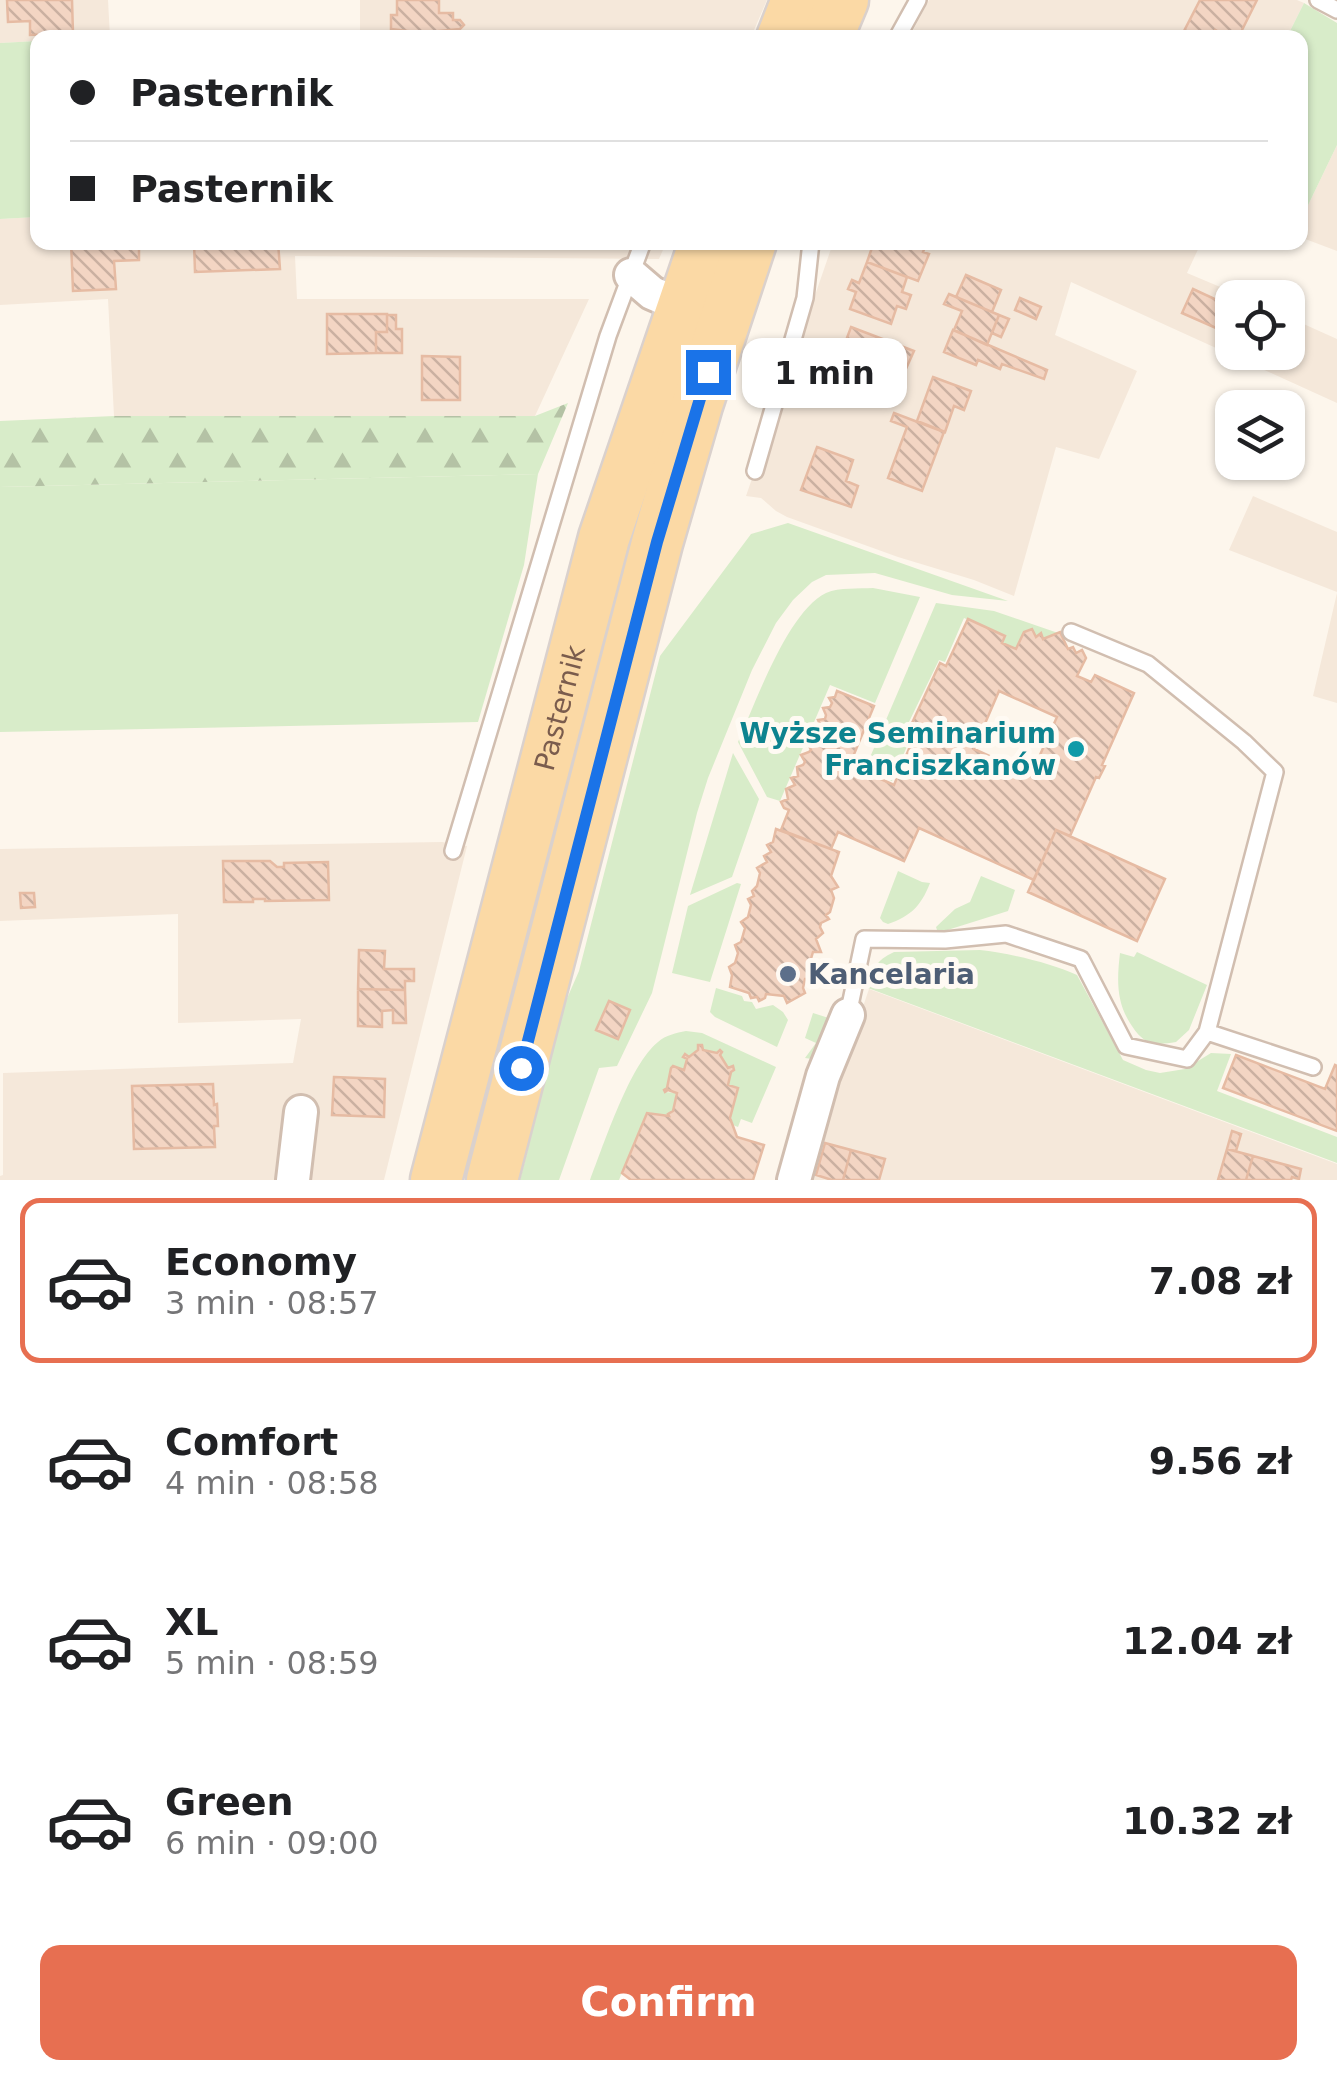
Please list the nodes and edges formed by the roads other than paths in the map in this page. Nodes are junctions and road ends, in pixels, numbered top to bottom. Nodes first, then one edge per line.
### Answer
1 (798, 0) edge
2 (843, 0) edge
3 (918, 0) edge
4 (1318, 0) edge
5 (1337, 10) edge
6 (785, 30) edge
7 (830, 30) edge
8 (901, 30) edge
9 (640, 250) edge
10 (702, 250) edge
11 (748, 250) edge
12 (811, 250) edge
13 (631, 275) junction
14 (682, 306) junction
15 (755, 471) dead end
16 (1072, 632) dead end
17 (453, 851) dead end
18 (848, 1015) joint
19 (1206, 1032) junction
20 (1313, 1066) dead end
21 (301, 1112) dead end
22 (293, 1180) edge
23 (436, 1180) edge
24 (492, 1180) edge
25 (794, 1180) edge

1 - 6 main road
2 - 7 main road
3 - 8 lane
4 - 5 lane
9 - 13 lane
10 - 14 main road, Pasternik
11 - 24 main road, Pasternik
12 - 15 lane
13 - 14 street
13 - 17 lane
14 - 23 main road, Pasternik
16 - 19 lane
18 - 19 lane
18 - 25 street
19 - 20 lane
21 - 22 street

